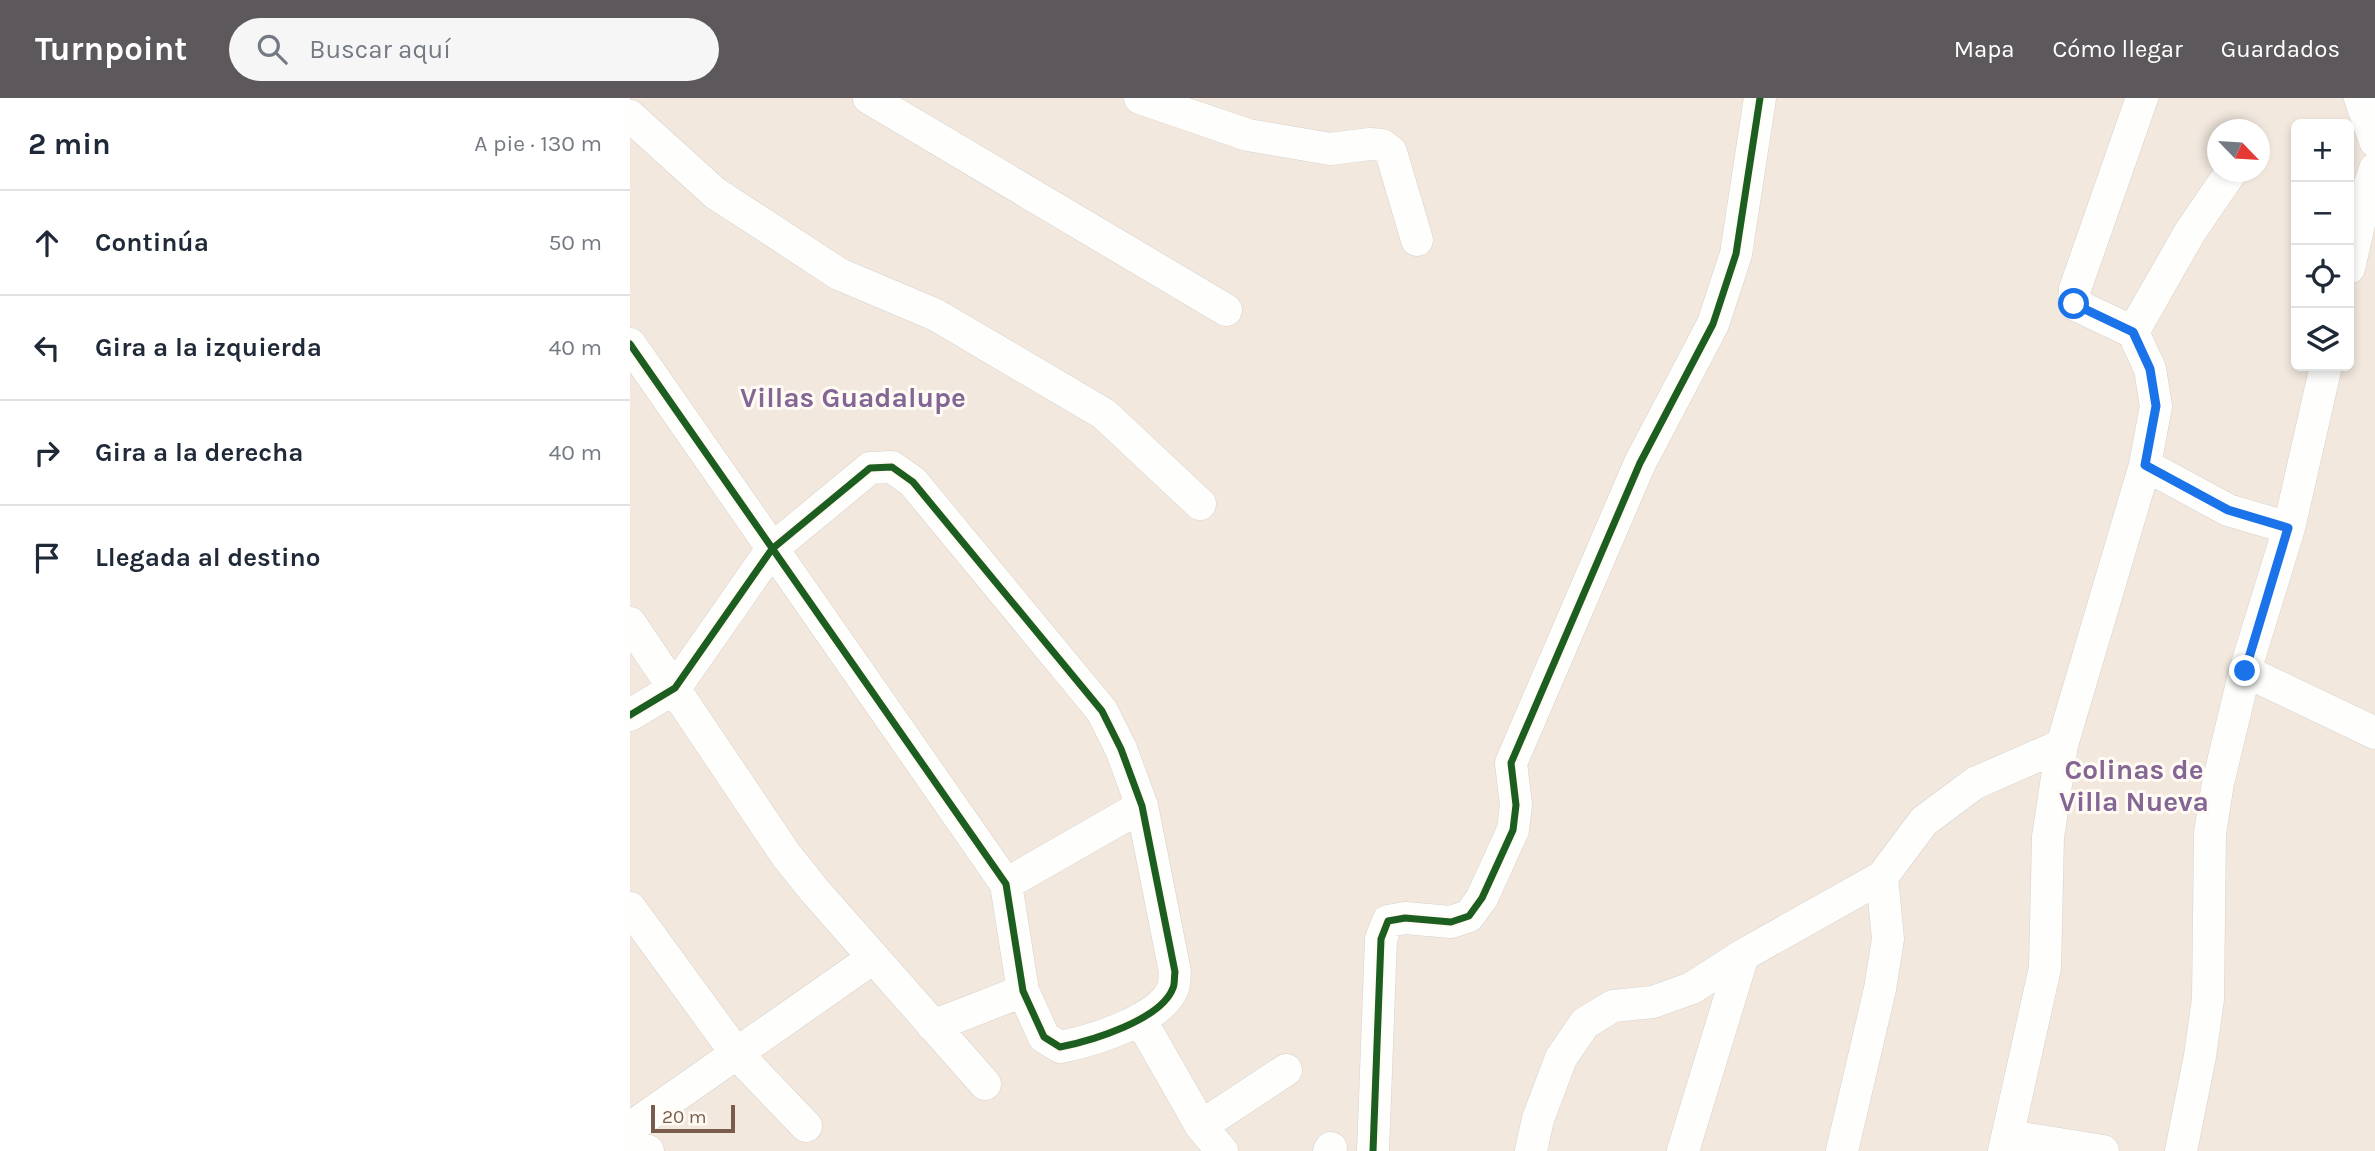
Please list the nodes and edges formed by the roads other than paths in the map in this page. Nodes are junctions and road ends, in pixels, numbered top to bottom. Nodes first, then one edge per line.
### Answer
1 (1140, 98) edge
2 (1760, 98) edge
3 (2142, 98) edge
4 (2360, 98) edge
5 (883, 100) edge
6 (630, 116) edge
7 (2375, 141) edge
8 (2375, 169) edge
9 (2224, 182) edge
10 (1417, 240) dead end
11 (2354, 246) edge
12 (1226, 310) dead end
13 (2133, 332) junction
14 (630, 344) edge
15 (2325, 371) edge
16 (2145, 465) junction
17 (1200, 505) dead end
18 (2288, 528) junction
19 (772, 549) junction
20 (630, 623) edge
21 (2245, 671) junction
22 (674, 688) junction
23 (630, 715) edge
24 (2375, 733) edge
25 (2062, 745) junction
26 (1142, 806) junction
27 (1882, 877) junction
28 (1006, 884) junction
29 (630, 908) edge
30 (1743, 956) junction
31 (873, 958) junction
32 (1023, 991) junction
33 (1140, 1020) junction
34 (933, 1026) junction
35 (736, 1053) junction
36 (1286, 1070) dead end
37 (985, 1084) dead end
38 (806, 1126) dead end
39 (1201, 1126) junction
40 (630, 1128) edge
41 (2006, 1143) edge
42 (630, 1145) edge
43 (648, 1151) edge
44 (1222, 1151) edge
45 (1373, 1151) edge
46 (1531, 1151) edge
47 (1683, 1151) edge
48 (1842, 1151) edge
49 (2103, 1151) edge
50 (2181, 1151) edge

1 - 10 street
2 - 45 street
3 - 13 street
4 - 7 street
5 - 12 street
6 - 17 street
8 - 11 street
9 - 13 street
13 - 16 street
14 - 19 street
15 - 18 street
16 - 18 street
16 - 25 street
18 - 21 street
19 - 22 street
19 - 26 street
19 - 28 street
20 - 22 street
21 - 24 street
21 - 50 street
22 - 23 street
22 - 31 street
25 - 27 street
25 - 41 street
26 - 28 street
26 - 33 street
27 - 30 street
27 - 48 street
28 - 32 street
29 - 35 street
30 - 46 street
30 - 47 street
31 - 34 street
31 - 35 street
32 - 33 street
32 - 34 street
33 - 39 street
34 - 37 street
35 - 38 street
35 - 40 street
36 - 39 street
39 - 44 street
41 - 49 street
42 - 43 street

